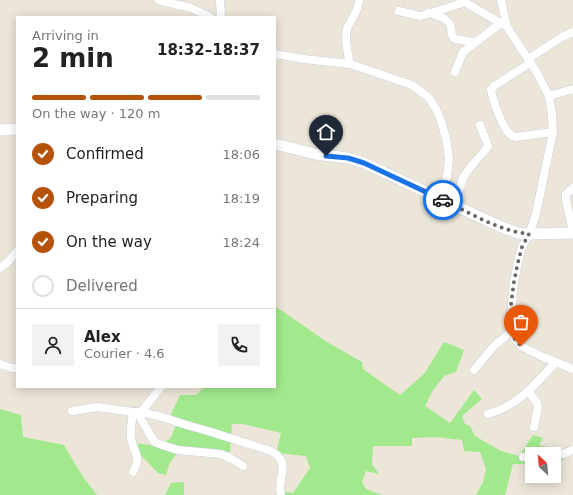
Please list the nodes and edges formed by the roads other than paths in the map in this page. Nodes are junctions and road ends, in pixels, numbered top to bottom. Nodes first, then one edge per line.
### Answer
1 (158, 0) edge
2 (220, 0) edge
3 (359, 0) edge
4 (501, 0) edge
5 (463, 1) edge
6 (399, 11) dead end
7 (429, 13) junction
8 (208, 16) edge
9 (221, 16) edge
10 (504, 25) junction
11 (573, 32) edge
12 (474, 42) junction
13 (276, 54) edge
14 (529, 61) junction
15 (350, 64) junction
16 (454, 72) dead end
17 (573, 89) edge
18 (549, 96) junction
19 (480, 125) dead end
20 (16, 129) edge
21 (0, 130) edge
22 (553, 132) junction
23 (276, 144) edge
24 (573, 188) edge
25 (440, 199) junction
26 (454, 205) junction
27 (573, 233) edge
28 (529, 234) junction
29 (16, 252) edge
30 (0, 268) edge
31 (512, 331) junction
32 (556, 362) junction
33 (0, 364) edge
34 (16, 368) edge
35 (573, 369) edge
36 (474, 370) dead end
37 (160, 388) edge
38 (528, 391) junction
39 (72, 411) dead end
40 (137, 412) junction
41 (488, 414) dead end
42 (534, 427) dead end
43 (573, 450) edge
44 (561, 454) edge
45 (243, 466) dead end
46 (132, 472) dead end
47 (281, 495) edge

1 - 8 street
2 - 9 street
3 - 15 street
4 - 10 street
5 - 7 street
5 - 10 street
6 - 7 street
7 - 12 street
10 - 12 street
10 - 14 street
11 - 14 street
12 - 16 street
13 - 15 street
14 - 18 street
14 - 22 street
15 - 25 street
17 - 18 street
18 - 22 street
19 - 26 street
20 - 21 street
22 - 28 street
23 - 25 street
24 - 27 street
25 - 26 street
26 - 28 street
27 - 28 street
28 - 31 street
29 - 30 street
31 - 32 street
31 - 36 street
32 - 35 street
32 - 38 street
33 - 34 street
37 - 40 street
38 - 41 street
38 - 42 street
39 - 40 street
40 - 45 street
40 - 46 street
40 - 47 street
43 - 44 street

